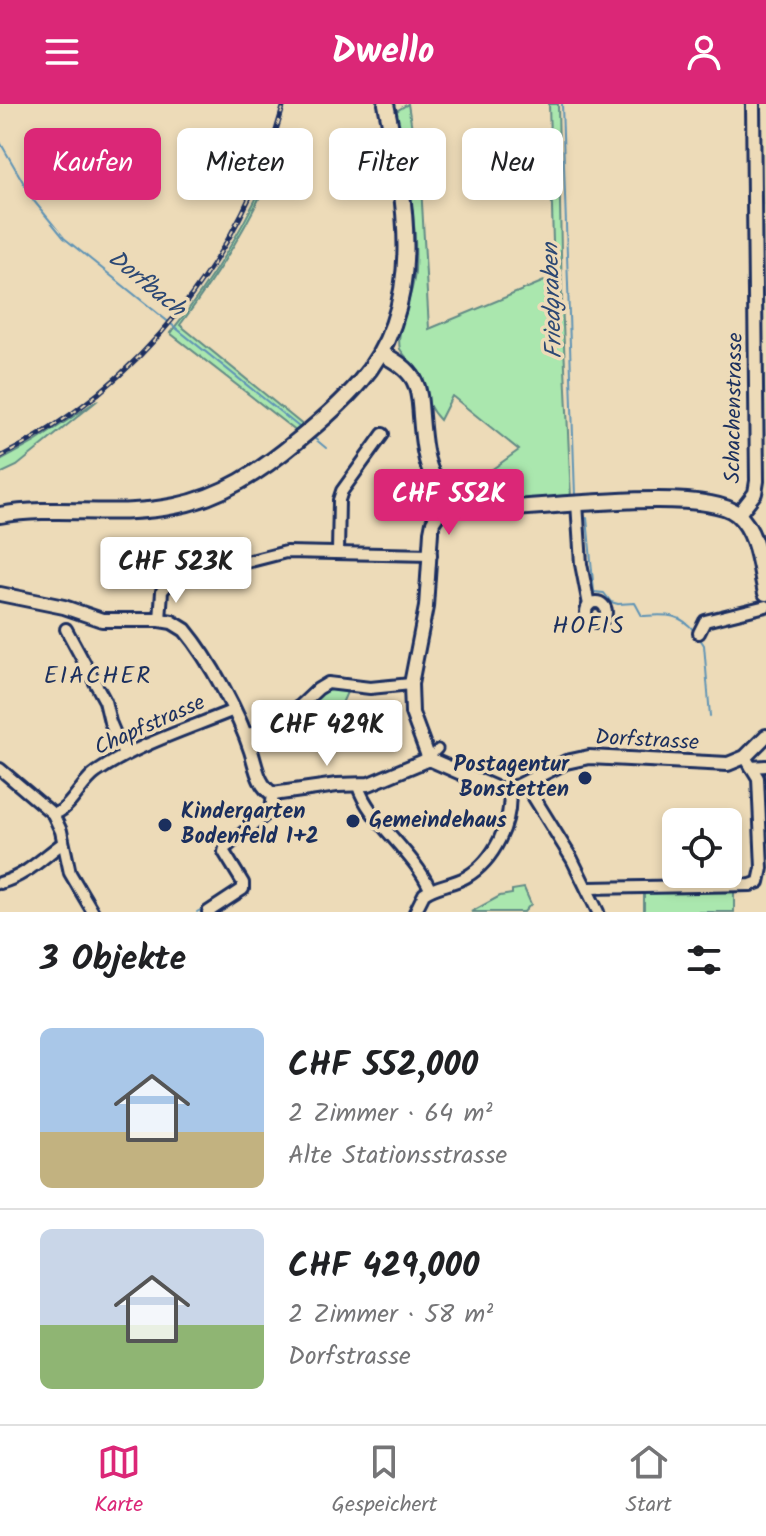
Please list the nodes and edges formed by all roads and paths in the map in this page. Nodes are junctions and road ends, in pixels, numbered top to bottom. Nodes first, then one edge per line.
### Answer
1 (386, 104) edge
2 (753, 104) edge
3 (381, 353) junction
4 (762, 380) edge
5 (383, 434) dead end
6 (760, 494) edge
7 (449, 498) junction
8 (577, 503) junction
9 (0, 515) edge
10 (738, 515) junction
11 (338, 552) junction
12 (431, 555) junction
13 (766, 593) edge
14 (0, 594) edge
15 (589, 605) dead end
16 (766, 606) edge
17 (160, 620) junction
18 (66, 629) dead end
19 (699, 633) dead end
20 (411, 684) junction
21 (234, 710) junction
22 (766, 736) edge
23 (247, 740) junction
24 (433, 754) junction
25 (124, 755) junction
26 (748, 762) junction
27 (766, 766) edge
28 (0, 769) edge
29 (525, 783) junction
30 (358, 786) junction
31 (509, 790) junction
32 (273, 794) junction
33 (53, 814) junction
34 (63, 843) junction
35 (0, 883) edge
36 (589, 888) junction
37 (430, 889) junction
38 (93, 912) edge
39 (208, 912) edge
40 (415, 912) edge
41 (598, 912) edge

1 - 3 main road
2 - 4 street, Schachenstrasse
3 - 7 main road
3 - 9 main road
4 - 6 street, Schachenstrasse
5 - 11 street
6 - 10 street, Schachenstrasse
7 - 8 main road
7 - 12 street
8 - 10 main road
8 - 15 street
10 - 13 main road
11 - 12 street
11 - 17 street
12 - 20 street
14 - 17 street
16 - 19 street
17 - 21 street
18 - 25 street
20 - 23 street
20 - 24 street
21 - 23 street
21 - 25 street, Chapfstrasse
22 - 26 street
23 - 32 street
24 - 30 street
24 - 31 street
25 - 33 street, Chapfstrasse
26 - 27 street, Dorfstrasse
26 - 29 street, Dorfstrasse
26 - 36 street
28 - 33 street
29 - 31 street, Dorfstrasse
29 - 36 street
30 - 32 street
30 - 37 street
31 - 37 street
32 - 39 street
33 - 34 street
34 - 35 street
34 - 38 street
36 - 41 street
37 - 40 street

